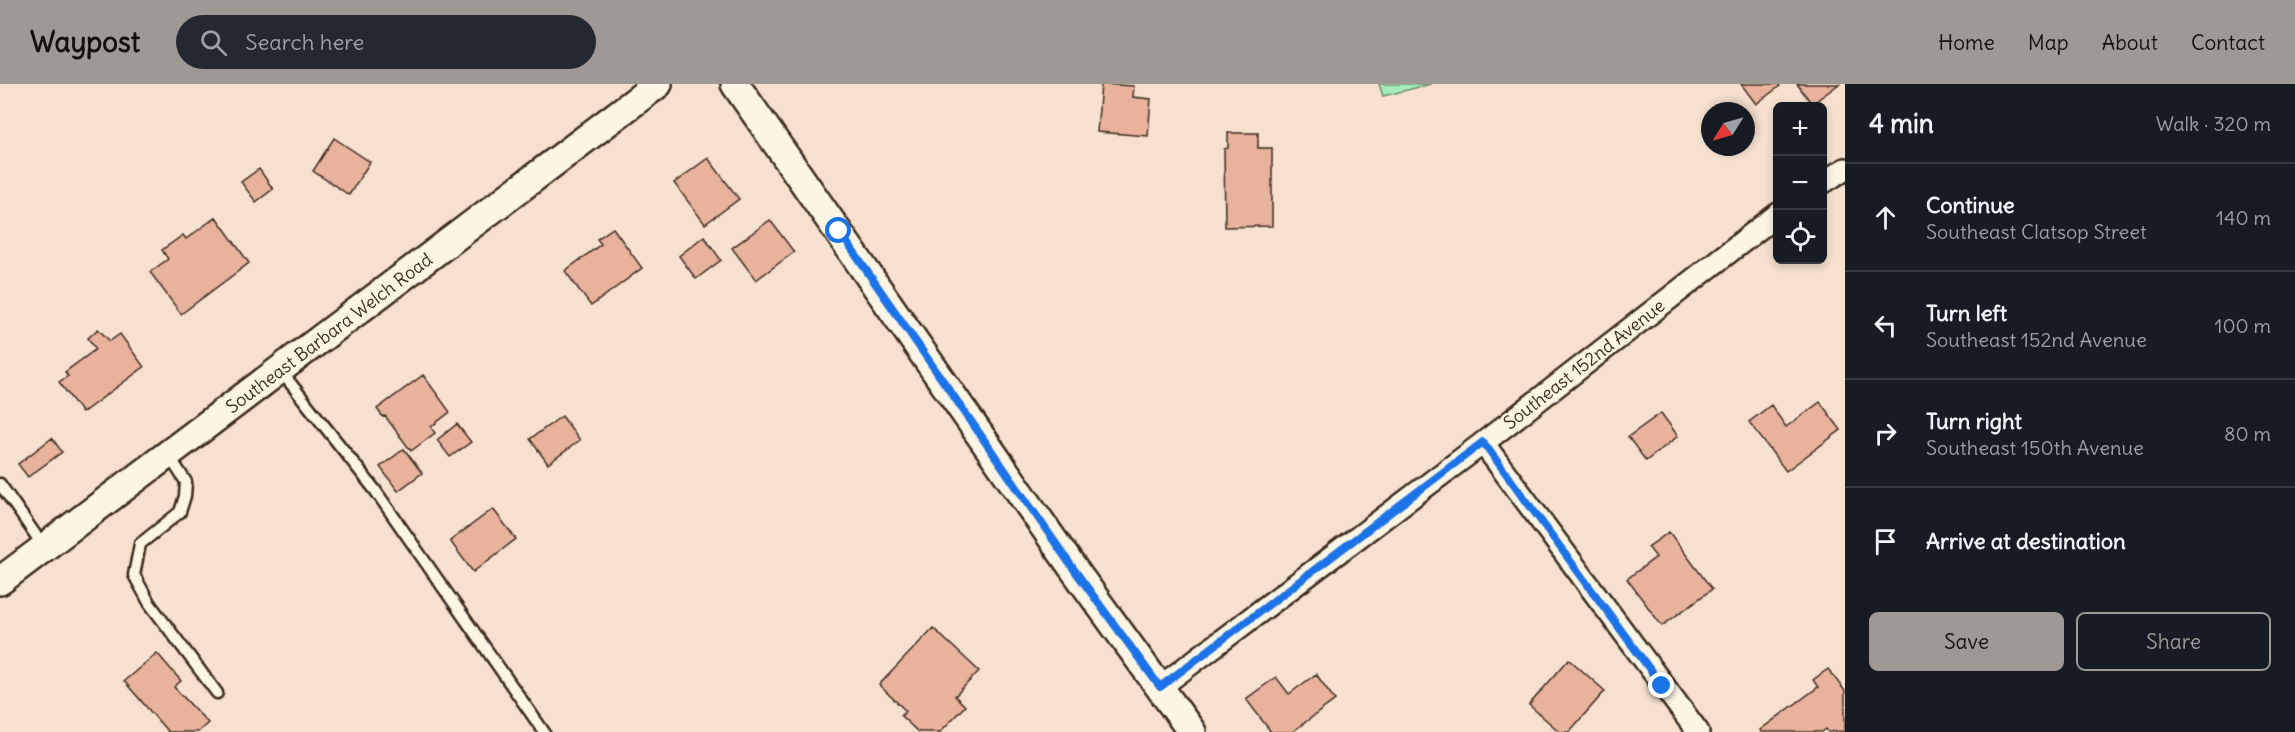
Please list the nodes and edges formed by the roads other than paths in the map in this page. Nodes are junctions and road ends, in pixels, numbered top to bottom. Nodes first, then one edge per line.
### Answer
1 (658, 84) edge
2 (735, 84) edge
3 (1845, 169) edge
4 (1827, 180) edge
5 (1773, 218) edge
6 (279, 370) junction
7 (1483, 442) junction
8 (168, 454) junction
9 (0, 484) edge
10 (45, 548) junction
11 (0, 581) edge
12 (1160, 687) junction
13 (216, 693) dead end
14 (544, 732) edge
15 (1192, 732) edge
16 (1698, 732) edge

1 - 6 street, Southeast Barbara Welch Road
2 - 12 street
3 - 4 street
5 - 7 street, Southeast 152nd Avenue
6 - 8 street, Southeast Barbara Welch Road
6 - 14 lane
7 - 12 street, Southeast 152nd Avenue
7 - 16 street
8 - 10 street, Southeast Barbara Welch Road
8 - 13 lane
9 - 10 lane
10 - 11 street, Southeast Barbara Welch Road
12 - 15 street

